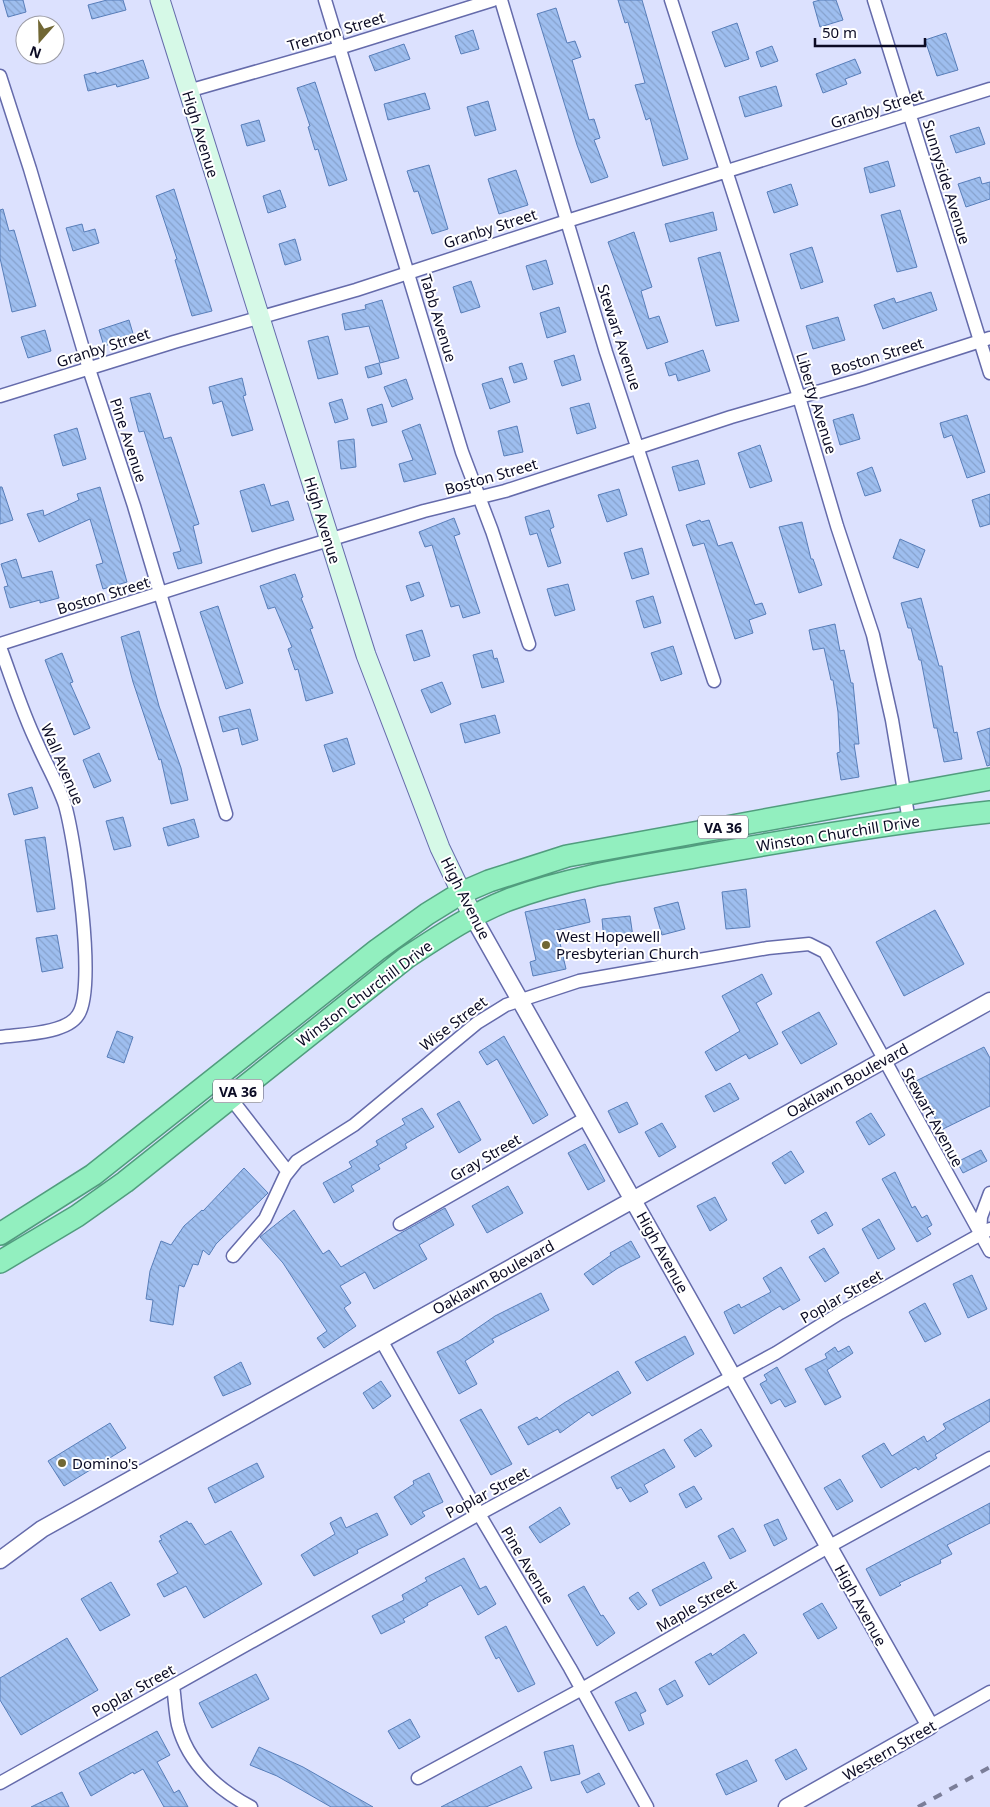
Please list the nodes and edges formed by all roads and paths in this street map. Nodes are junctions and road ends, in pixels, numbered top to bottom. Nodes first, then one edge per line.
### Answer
1 (160, 0) edge
2 (325, 0) edge
3 (493, 0) edge
4 (501, 0) edge
5 (671, 0) edge
6 (874, 0) edge
7 (339, 48) junction
8 (0, 76) edge
9 (990, 89) edge
10 (188, 91) junction
11 (910, 115) junction
12 (725, 172) junction
13 (567, 221) junction
14 (407, 272) junction
15 (260, 318) junction
16 (985, 339) edge
17 (88, 368) junction
18 (990, 372) edge
19 (0, 396) edge
20 (799, 397) junction
21 (638, 448) junction
22 (478, 497) junction
23 (329, 540) junction
24 (160, 594) junction
25 (529, 644) dead end
26 (0, 646) edge
27 (714, 681) dead end
28 (990, 779) edge
29 (905, 795) junction
30 (990, 812) edge
31 (226, 814) dead end
32 (909, 820) junction
33 (461, 893) junction
34 (474, 917) junction
35 (818, 946) joint
36 (520, 1000) junction
37 (990, 1001) edge
38 (0, 1037) edge
39 (884, 1059) junction
40 (215, 1078) junction
41 (230, 1097) junction
42 (586, 1118) junction
43 (288, 1172) junction
44 (990, 1194) edge
45 (633, 1199) junction
46 (400, 1224) dead end
47 (985, 1232) edge
48 (0, 1234) edge
49 (990, 1251) edge
50 (233, 1256) dead end
51 (0, 1262) edge
52 (382, 1340) junction
53 (733, 1376) junction
54 (990, 1458) edge
55 (479, 1514) junction
56 (828, 1547) junction
57 (0, 1560) edge
58 (173, 1686) junction
59 (582, 1689) junction
60 (990, 1692) edge
61 (930, 1726) junction
62 (418, 1778) dead end
63 (0, 1783) edge
64 (251, 1807) edge
65 (647, 1807) edge
66 (787, 1807) edge

1 - 10 main road, High Avenue
2 - 7 street, Tabb Avenue
3 - 7 street, Trenton Street
4 - 13 street, Stewart Avenue
5 - 12 street, Liberty Avenue
6 - 11 street, Sunnyside Avenue
7 - 10 street, Trenton Street
7 - 14 street, Tabb Avenue
8 - 17 street, Pine Avenue
9 - 11 street, Granby Street
10 - 15 main road, High Avenue
11 - 12 street, Granby Street
11 - 16 street, Sunnyside Avenue
12 - 13 street, Granby Street
12 - 20 street, Liberty Avenue
13 - 14 street, Granby Street
13 - 21 street, Stewart Avenue
14 - 15 street, Granby Street
14 - 22 street, Tabb Avenue
15 - 17 street, Granby Street
15 - 23 main road, High Avenue
16 - 18 street, Sunnyside Avenue
16 - 20 street, Boston Street
17 - 19 street, Granby Street
17 - 24 street, Pine Avenue
20 - 21 street, Boston Street
20 - 29 street, Liberty Avenue
21 - 22 street, Boston Street
21 - 27 street, Stewart Avenue
22 - 23 street, Boston Street
22 - 25 street, Tabb Avenue
23 - 24 street, Boston Street
23 - 33 main road, High Avenue
24 - 26 street, Boston Street
24 - 31 street, Pine Avenue
26 - 38 street, Wall Avenue
28 - 29 highway, Winston Churchill Drive / VA 36
29 - 32 street, Liberty Avenue
29 - 33 highway, Winston Churchill Drive / VA 36
30 - 32 highway, Winston Churchill Drive / VA 36
32 - 34 highway, Winston Churchill Drive / VA 36
33 - 34 main road, High Avenue
33 - 40 highway, Winston Churchill Drive / VA 36
34 - 36 street, High Avenue
34 - 41 highway, Winston Churchill Drive / VA 36
35 - 36 street, Wise Street
35 - 39 street, Stewart Avenue
36 - 42 street, High Avenue
36 - 43 street, Wise Street
37 - 39 street, Oaklawn Boulevard
39 - 45 street, Oaklawn Boulevard
39 - 47 street, Stewart Avenue
40 - 41 street
40 - 48 highway, Winston Churchill Drive / VA 36
41 - 43 street
41 - 51 highway, Winston Churchill Drive / VA 36
42 - 45 street, High Avenue
42 - 46 street, Gray Street
43 - 50 street
44 - 47 street
45 - 52 street, Oaklawn Boulevard
45 - 53 street, High Avenue
47 - 49 street, Stewart Avenue
47 - 53 street, Poplar Street
52 - 55 street, Pine Avenue
52 - 57 street, Oaklawn Boulevard
53 - 55 street, Poplar Street
53 - 56 street, High Avenue
54 - 56 street, Maple Street
55 - 58 street, Poplar Street
55 - 59 street, Pine Avenue
56 - 59 street, Maple Street
56 - 61 street, High Avenue
58 - 63 street, Poplar Street
58 - 64 street
59 - 62 street, Maple Street
59 - 65 street, Pine Avenue
60 - 61 street, Western Street
61 - 66 street, Western Street

